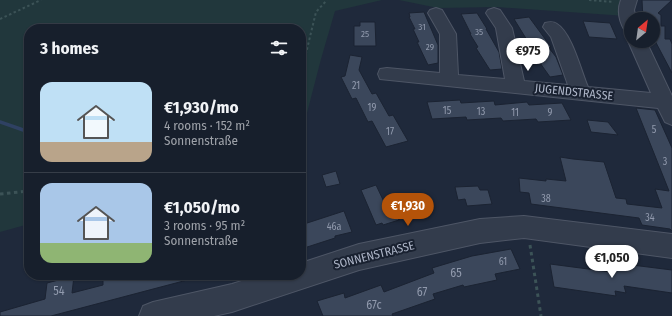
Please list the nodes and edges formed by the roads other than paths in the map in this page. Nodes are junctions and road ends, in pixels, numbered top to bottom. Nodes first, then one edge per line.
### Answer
1 (623, 1) edge
2 (626, 12) edge
3 (436, 13) dead end
4 (494, 13) dead end
5 (551, 27) dead end
6 (640, 48) edge
7 (387, 74) dead end
8 (449, 80) junction
9 (516, 86) junction
10 (580, 92) junction
11 (669, 109) edge
12 (672, 246) edge
13 (306, 278) edge
14 (301, 280) edge
15 (233, 307) edge
16 (153, 316) edge

1 - 2 street
3 - 8 street
4 - 9 street
5 - 10 street
6 - 11 street, JUGENDSTRASSE
7 - 8 street, JUGENDSTRASSE
8 - 9 street, JUGENDSTRASSE
9 - 10 street, JUGENDSTRASSE
10 - 11 street, JUGENDSTRASSE
12 - 13 street, SONNENSTRASSE
14 - 15 street, SONNENSTRASSE
15 - 16 street, SONNENSTRASSE

